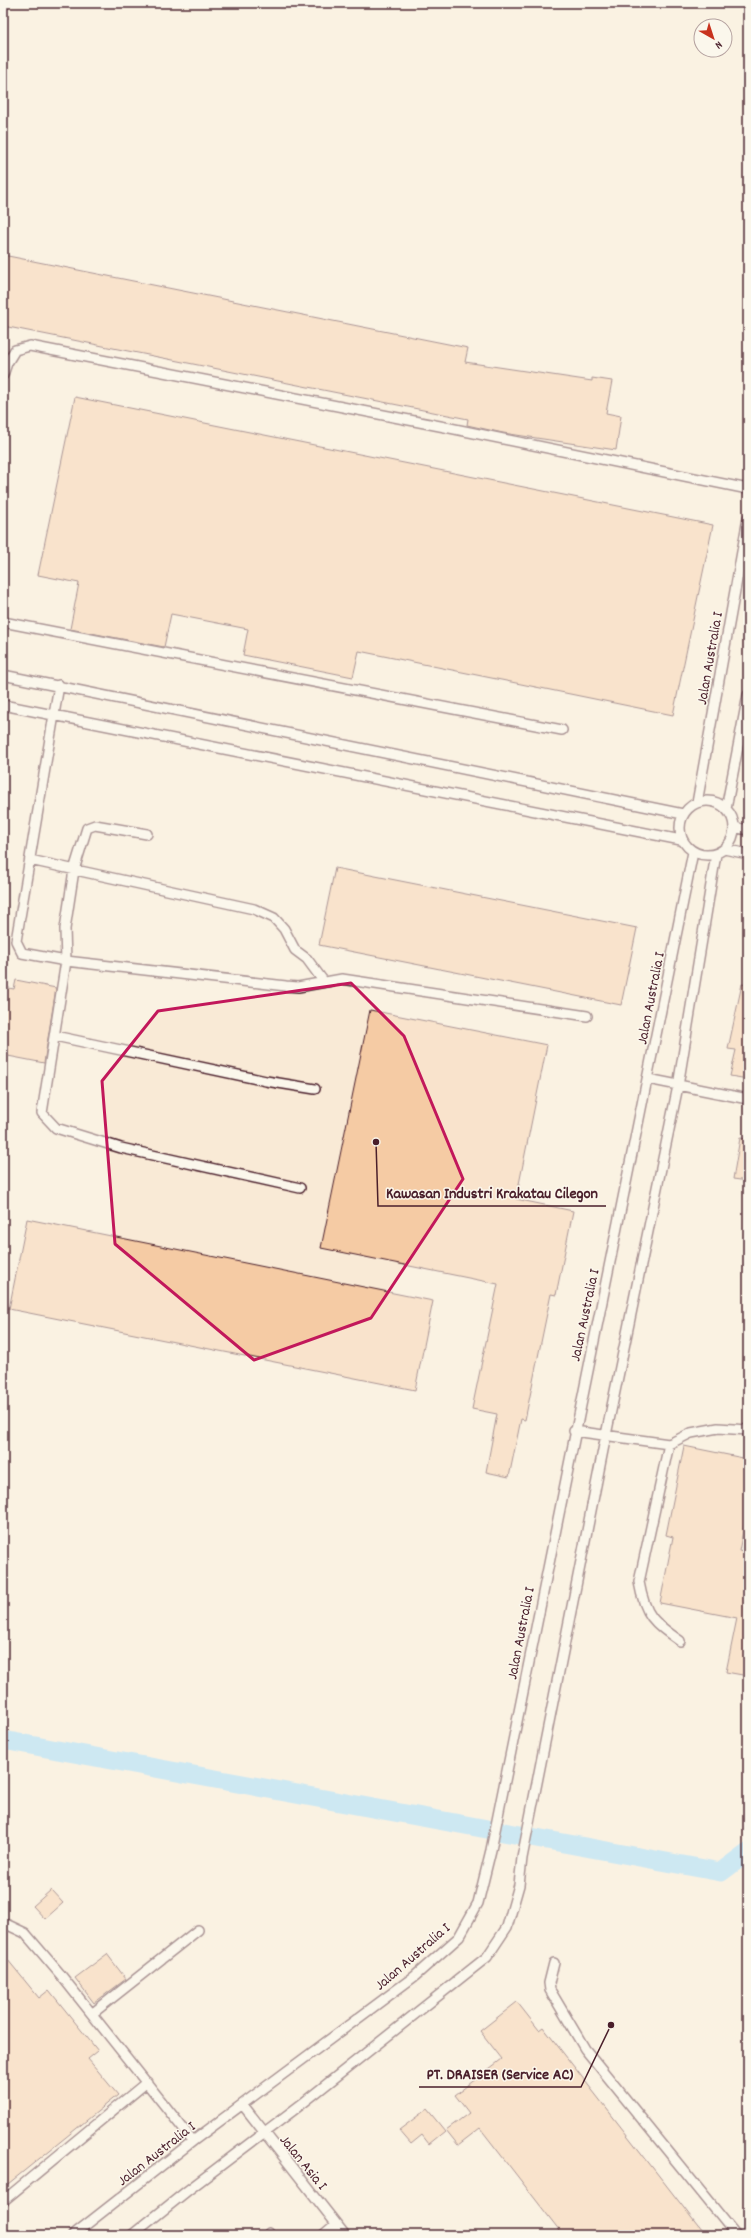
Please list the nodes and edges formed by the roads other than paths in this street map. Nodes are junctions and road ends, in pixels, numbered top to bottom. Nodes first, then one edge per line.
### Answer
1 (3, 374) edge
2 (748, 489) edge
3 (748, 518) edge
4 (3, 622) edge
5 (3, 674) edge
6 (60, 685) junction
7 (748, 695) edge
8 (3, 705) edge
9 (56, 715) junction
10 (562, 730) dead end
11 (697, 802) junction
12 (726, 809) junction
13 (683, 814) junction
14 (734, 827) junction
15 (748, 830) edge
16 (147, 834) dead end
17 (681, 840) junction
18 (692, 852) junction
19 (720, 852) junction
20 (748, 854) edge
21 (30, 860) junction
22 (74, 870) junction
23 (66, 961) junction
24 (324, 982) junction
25 (587, 1016) dead end
26 (55, 1036) junction
27 (648, 1079) junction
28 (678, 1086) junction
29 (315, 1089) dead end
30 (748, 1099) edge
31 (300, 1188) dead end
32 (748, 1430) edge
33 (574, 1431) junction
34 (606, 1435) junction
35 (669, 1444) junction
36 (680, 1641) dead end
37 (3, 1927) edge
38 (198, 1930) dead end
39 (554, 1962) dead end
40 (93, 2014) junction
41 (147, 2082) junction
42 (243, 2105) junction
43 (264, 2134) junction
44 (193, 2141) junction
45 (3, 2201) edge
46 (336, 2224) junction
47 (73, 2235) edge
48 (132, 2235) edge
49 (323, 2235) edge
50 (345, 2235) edge
51 (736, 2235) edge

1 - 2 lane
3 - 11 lane, Jalan Australia I
4 - 10 lane
5 - 6 lane
6 - 9 lane
6 - 13 lane
7 - 12 lane
8 - 9 lane
9 - 17 lane
9 - 21 lane
11 - 12 lane
11 - 13 lane
12 - 14 lane
13 - 17 lane
14 - 15 lane
14 - 19 lane
16 - 22 lane
17 - 18 lane
18 - 19 lane
18 - 27 lane, Jalan Australia I
19 - 20 lane
19 - 28 lane
21 - 22 lane
21 - 23 lane
22 - 23 lane
22 - 24 lane
23 - 24 lane
23 - 26 lane
24 - 25 lane
26 - 29 lane
26 - 31 lane
27 - 28 lane
27 - 33 lane, Jalan Australia I
28 - 30 lane
28 - 34 lane
32 - 35 lane
33 - 34 lane
33 - 42 lane, Jalan Australia I
34 - 35 lane
34 - 43 lane
35 - 36 lane
37 - 40 lane
38 - 40 lane
39 - 51 lane
40 - 41 lane
41 - 44 lane
41 - 45 lane
42 - 43 lane, Jalan Asia I
42 - 44 lane, Jalan Australia I
43 - 46 lane, Jalan Asia I
43 - 48 lane
44 - 47 lane, Jalan Australia I
46 - 49 lane
46 - 50 lane, Jalan Asia I

